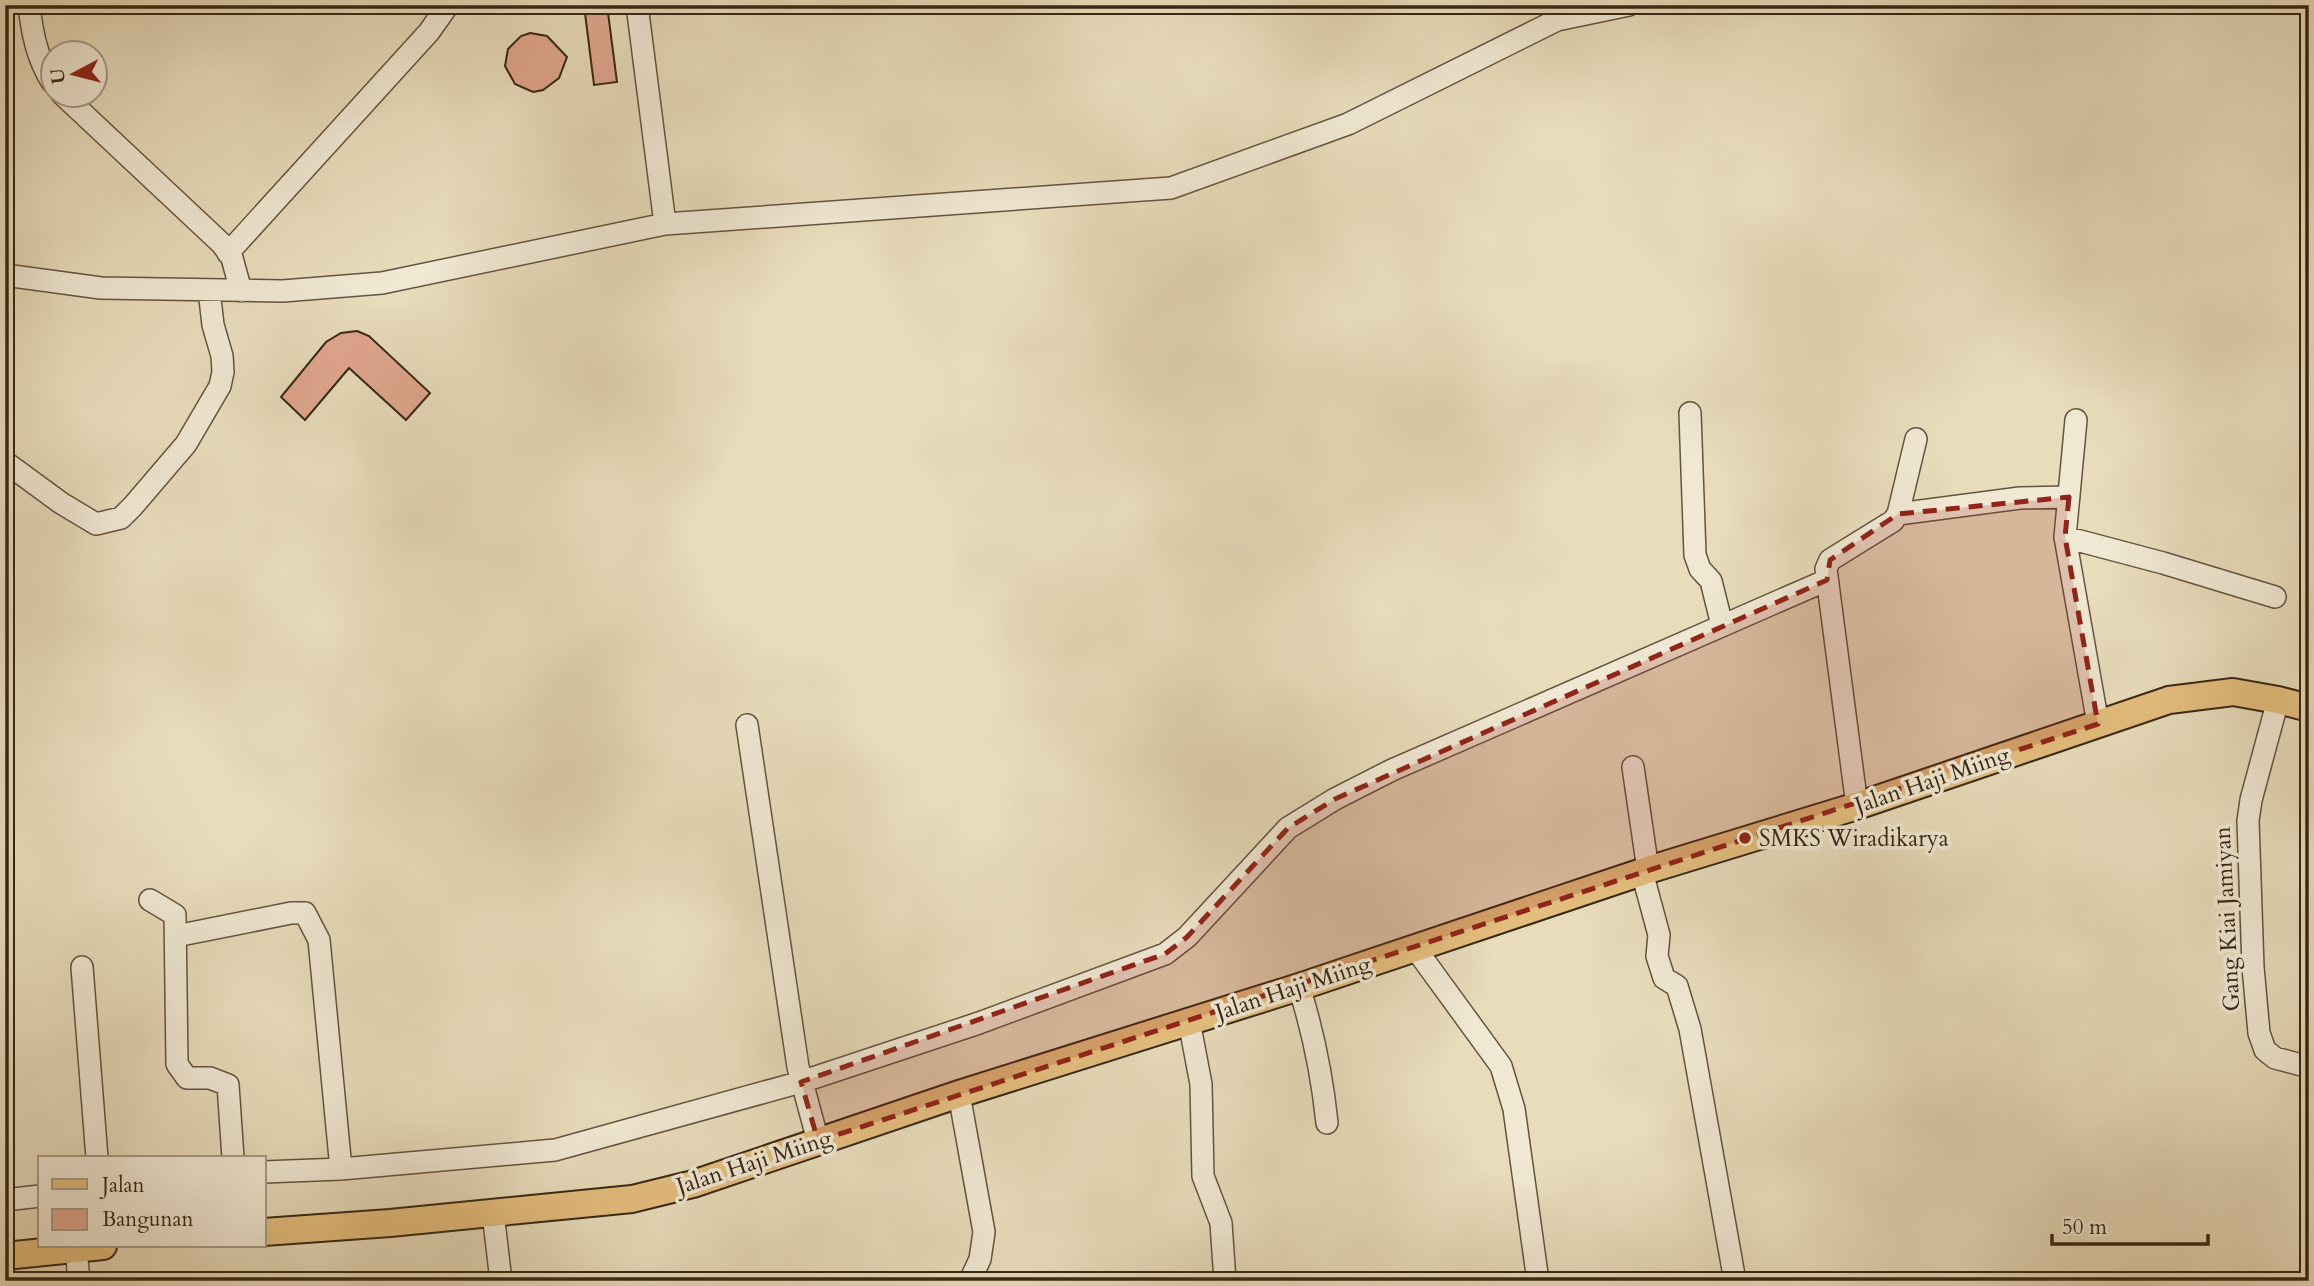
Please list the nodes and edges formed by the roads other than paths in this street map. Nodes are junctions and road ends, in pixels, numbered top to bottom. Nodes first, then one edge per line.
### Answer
1 (29, 5) edge
2 (448, 5) edge
3 (637, 5) edge
4 (1629, 5) edge
5 (38, 53) edge
6 (76, 108) edge
7 (665, 224) junction
8 (228, 253) junction
9 (5, 275) edge
10 (209, 290) junction
11 (241, 291) junction
12 (1690, 413) dead end
13 (2076, 420) dead end
14 (1916, 439) dead end
15 (5, 462) edge
16 (2069, 497) junction
17 (1898, 514) junction
18 (2065, 537) junction
19 (1827, 580) junction
20 (2274, 597) dead end
21 (1722, 625) junction
22 (2278, 700) junction
23 (2309, 708) edge
24 (2098, 724) junction
25 (747, 725) dead end
26 (1633, 767) dead end
27 (1857, 806) junction
28 (1645, 871) junction
29 (150, 900) dead end
30 (176, 936) junction
31 (1415, 948) junction
32 (82, 967) dead end
33 (1299, 987) junction
34 (1189, 1021) junction
35 (2309, 1067) edge
36 (801, 1082) junction
37 (959, 1094) junction
38 (1327, 1123) dead end
39 (818, 1141) junction
40 (97, 1156) edge
41 (233, 1156) edge
42 (341, 1168) junction
43 (266, 1172) edge
44 (38, 1196) edge
45 (5, 1200) edge
46 (493, 1213) junction
47 (266, 1233) edge
48 (76, 1248) joint
49 (5, 1256) edge
50 (79, 1281) edge
51 (501, 1281) edge
52 (970, 1281) edge
53 (1226, 1281) edge
54 (1538, 1281) edge
55 (1735, 1281) edge

1 - 5 street
2 - 8 street
3 - 7 street
4 - 7 street
6 - 8 street
7 - 11 street
8 - 11 street
9 - 10 street
10 - 11 street
10 - 15 street
12 - 21 street
13 - 16 street
14 - 17 street
16 - 17 street
16 - 18 street
17 - 19 street
18 - 20 street
18 - 24 street
19 - 21 street
19 - 27 street
21 - 36 street
22 - 23 main road, Jalan Haji Miing
22 - 24 main road, Jalan Haji Miing
22 - 35 street, Gang Kiai Jamiyan
24 - 27 main road, Jalan Haji Miing
25 - 36 street
26 - 28 street
27 - 28 main road, Jalan Haji Miing
28 - 31 main road, Jalan Haji Miing
28 - 55 street
29 - 30 street
30 - 41 street
30 - 42 street
31 - 33 main road, Jalan Haji Miing
31 - 54 street
32 - 40 street
33 - 34 main road, Jalan Haji Miing
33 - 38 street
34 - 37 main road, Jalan Haji Miing
34 - 53 street
36 - 39 street
36 - 42 street
37 - 39 main road, Jalan Haji Miing
37 - 52 street
39 - 46 main road, Jalan Haji Miing
42 - 43 street
44 - 45 street
46 - 47 main road, Jalan Haji Miing
46 - 51 street
48 - 49 main road
48 - 50 street

